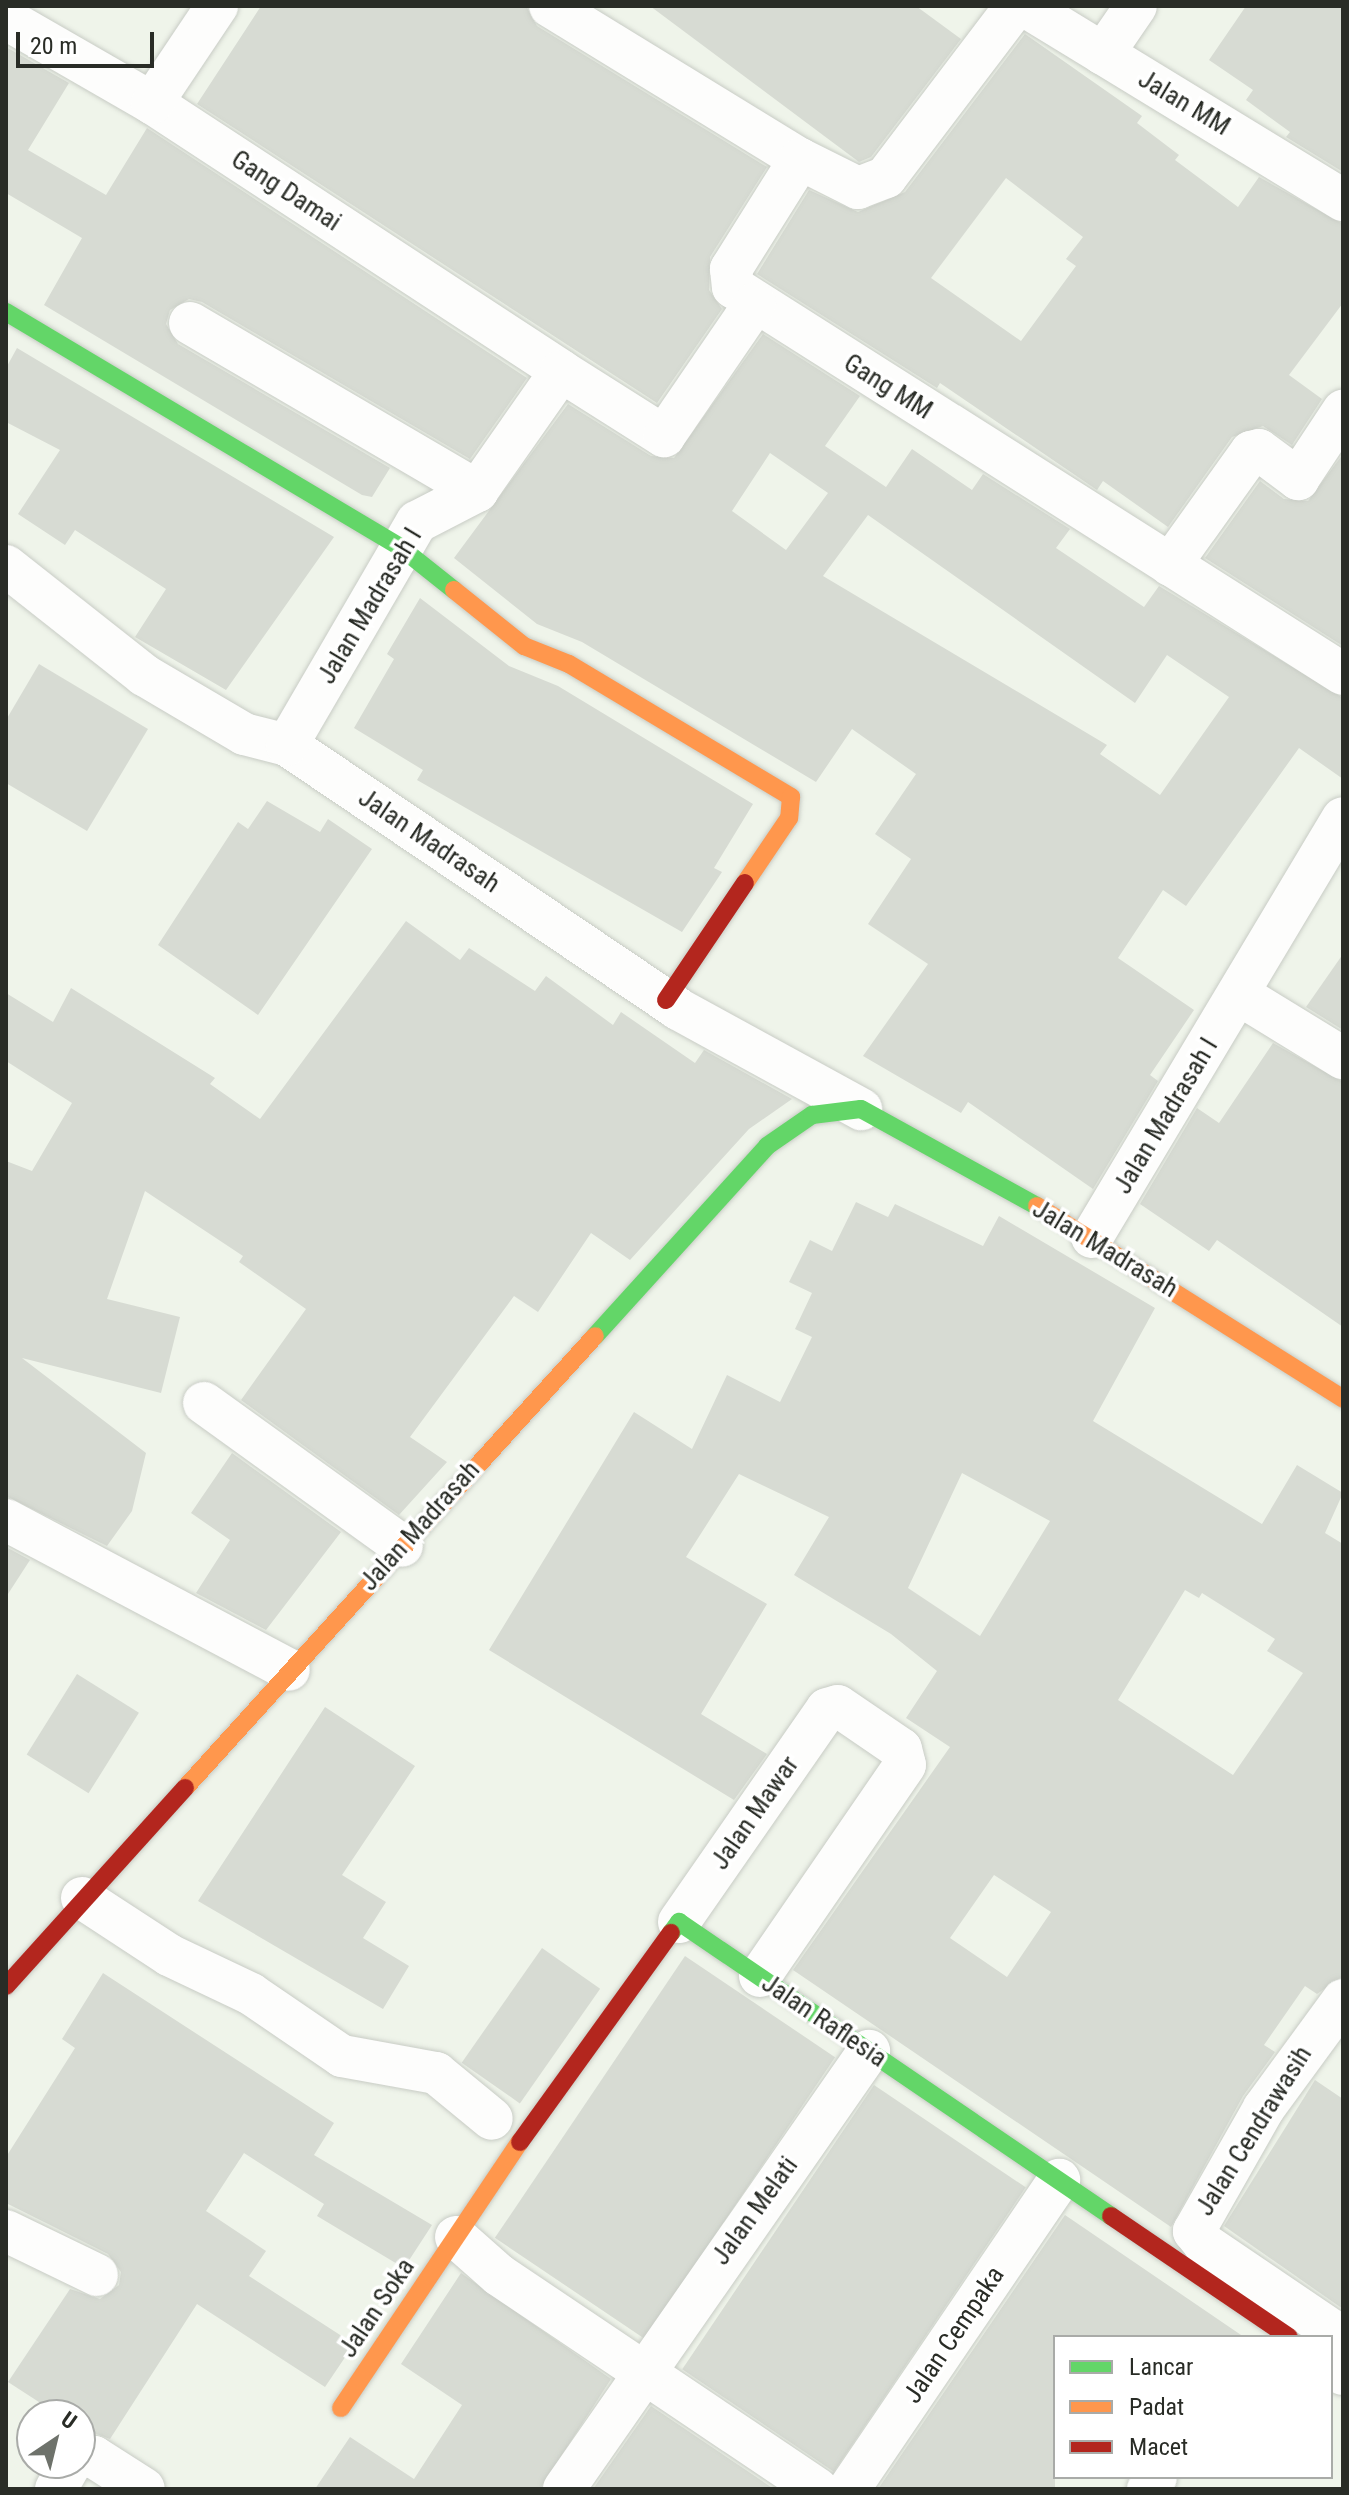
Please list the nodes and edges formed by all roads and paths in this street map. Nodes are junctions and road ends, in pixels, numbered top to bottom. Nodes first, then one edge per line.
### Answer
1 (217, 6) edge
2 (550, 6) edge
3 (1136, 6) edge
4 (1026, 7) edge
5 (6, 19) edge
6 (1103, 54) junction
7 (152, 103) junction
8 (800, 159) junction
9 (1343, 200) edge
10 (755, 303) junction
11 (6, 312) edge
12 (190, 323) dead end
13 (561, 371) junction
14 (1343, 411) edge
15 (477, 491) junction
16 (400, 547) junction
17 (1170, 565) junction
18 (6, 566) edge
19 (1343, 674) edge
20 (287, 745) junction
21 (1343, 818) edge
22 (1240, 995) junction
23 (666, 1000) junction
24 (1343, 1058) edge
25 (861, 1109) junction
26 (1092, 1237) junction
27 (1343, 1399) edge
28 (204, 1403) dead end
29 (6, 1520) edge
30 (402, 1546) junction
31 (289, 1670) junction
32 (82, 1898) junction
33 (679, 1922) junction
34 (760, 1976) junction
35 (6, 1986) edge
36 (1343, 2000) edge
37 (869, 2051) junction
38 (492, 2119) dead end
39 (1059, 2180) junction
40 (6, 2231) edge
41 (456, 2237) junction
42 (97, 2275) dead end
43 (1265, 2330) edge
44 (1343, 2338) edge
45 (641, 2371) junction
46 (341, 2408) dead end
47 (96, 2458) edge
48 (795, 2483) edge
49 (144, 2489) edge
50 (564, 2489) edge
51 (849, 2489) edge

1 - 7 street
2 - 8 street
3 - 6 street
4 - 6 street, Jalan MM
4 - 8 street
5 - 7 street, Gang Damai
6 - 9 street, Jalan MM
7 - 13 street, Gang Damai
8 - 10 street, Gang MM
10 - 13 street
10 - 17 street, Gang MM
11 - 16 street
12 - 15 street
13 - 15 street, Jalan Madrasah I
14 - 17 street
15 - 16 street, Jalan Madrasah I
16 - 20 street, Jalan Madrasah I
16 - 23 street
17 - 19 street, Gang MM
18 - 20 street, Jalan Madrasah
20 - 23 street, Jalan Madrasah
21 - 22 street, Jalan Madrasah I
22 - 24 street
22 - 26 street, Jalan Madrasah I
23 - 25 street, Jalan Madrasah
25 - 26 street, Jalan Madrasah
25 - 30 street, Jalan Madrasah
26 - 27 street, Jalan Madrasah
28 - 30 street
29 - 31 street
30 - 31 street, Jalan Madrasah
31 - 32 street, Jalan Madrasah
32 - 35 street, Jalan Madrasah
32 - 38 street
33 - 34 street, Jalan Raflesia
33 - 34 street, Jalan Mawar
33 - 41 street
34 - 37 street, Jalan Raflesia
36 - 44 street, Jalan Cendrawasih
37 - 39 street, Jalan Raflesia
37 - 45 street, Jalan Melati
39 - 43 street, Jalan Raflesia
39 - 51 street, Jalan Cempaka
40 - 42 street
41 - 45 street
41 - 46 street, Jalan Soka
45 - 48 street
45 - 50 street, Jalan Melati
47 - 49 street

